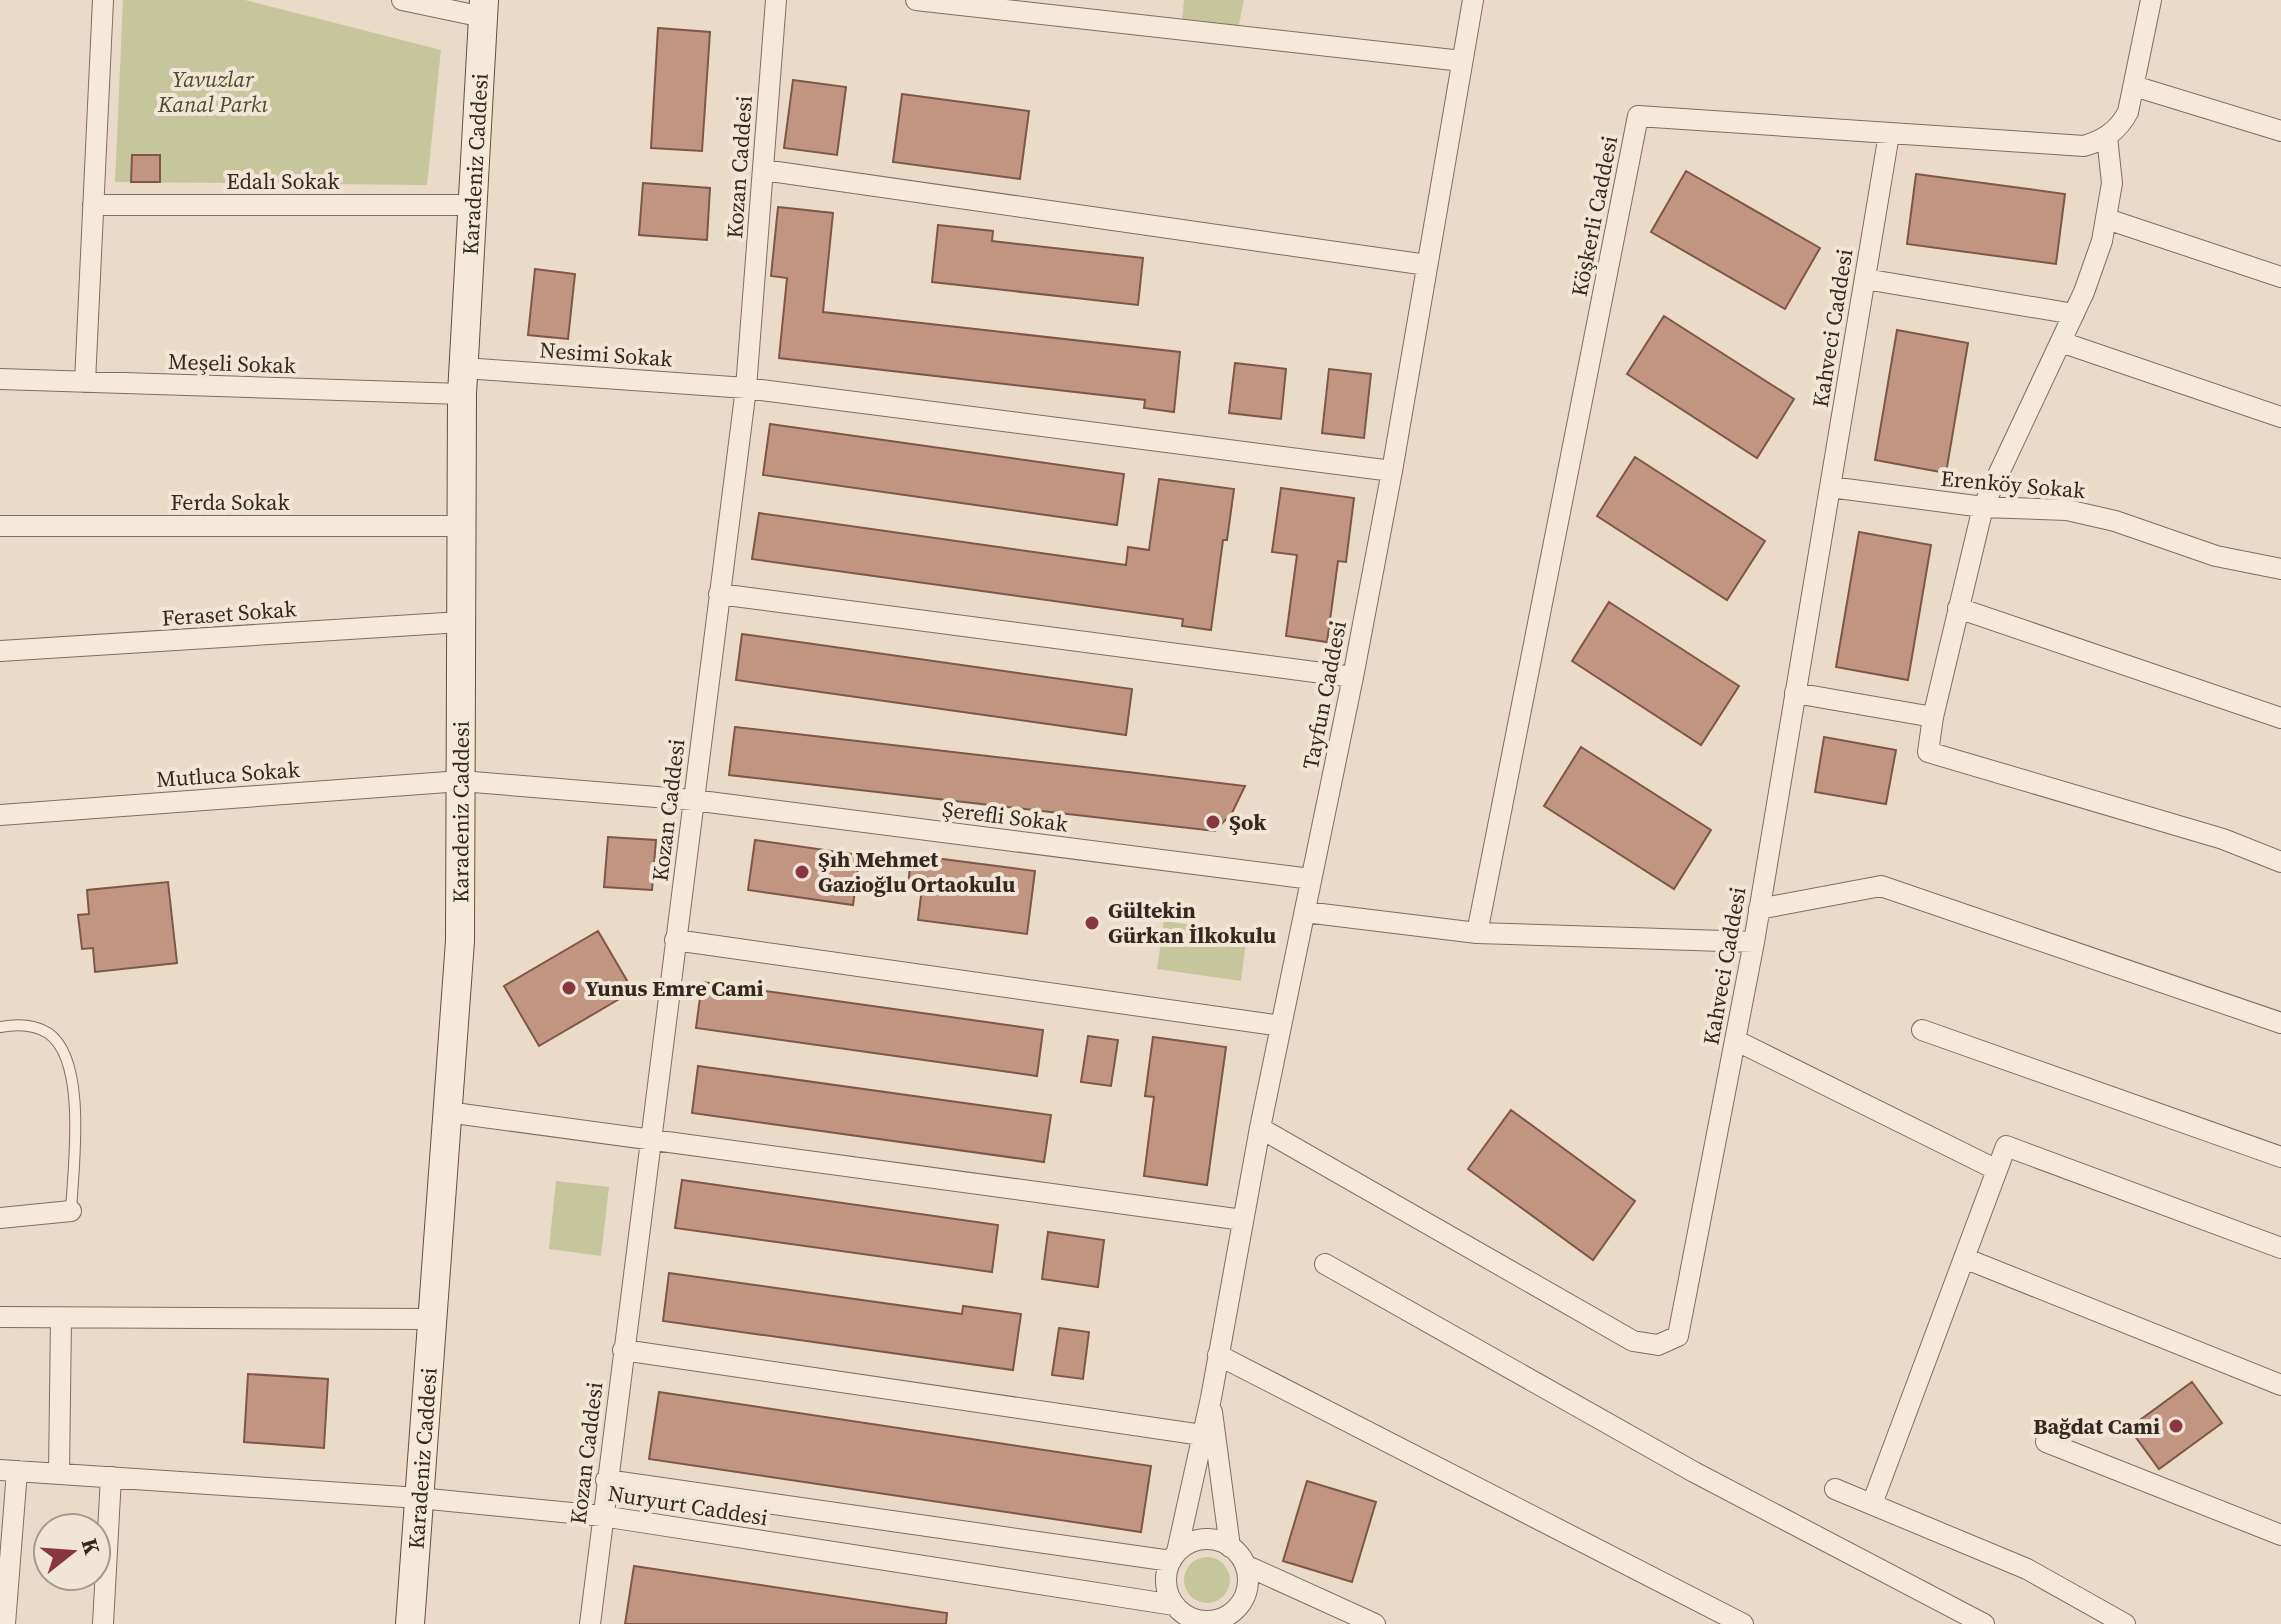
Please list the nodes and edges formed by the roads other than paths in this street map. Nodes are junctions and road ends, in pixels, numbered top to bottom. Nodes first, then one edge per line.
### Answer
1 (103, 0) edge
2 (402, 0) edge
3 (776, 0) edge
4 (916, 0) edge
5 (1473, 0) edge
6 (2151, 0) edge
7 (484, 9) edge
8 (1462, 61) junction
9 (2134, 86) junction
10 (2281, 131) edge
11 (1889, 134) junction
12 (2107, 137) junction
13 (763, 170) junction
14 (93, 205) junction
15 (473, 205) junction
16 (2107, 219) junction
17 (1427, 265) junction
18 (2281, 277) edge
19 (1865, 279) junction
20 (2074, 314) junction
21 (2061, 342) junction
22 (0, 379) edge
23 (463, 381) junction
24 (85, 382) junction
25 (746, 388) junction
26 (2281, 417) edge
27 (1392, 471) junction
28 (1830, 487) junction
29 (1983, 507) junction
30 (0, 526) edge
31 (461, 526) junction
32 (2281, 569) edge
33 (719, 594) junction
34 (1958, 608) junction
35 (461, 622) junction
36 (0, 651) edge
37 (1353, 677) junction
38 (1795, 693) junction
39 (1933, 717) junction
40 (2281, 718) edge
41 (461, 781) junction
42 (693, 800) junction
43 (0, 815) edge
44 (2281, 862) edge
45 (1311, 879) junction
46 (1759, 909) junction
47 (1305, 912) junction
48 (1477, 933) junction
49 (675, 940) junction
50 (1754, 942) junction
51 (2281, 1023) edge
52 (1281, 1026) junction
53 (0, 1027) edge
54 (1922, 1030) dead end
55 (1735, 1040) junction
56 (447, 1112) junction
57 (1260, 1128) junction
58 (650, 1139) junction
59 (2281, 1157) edge
60 (1997, 1170) junction
61 (71, 1211) joint
62 (0, 1218) edge
63 (1243, 1220) junction
64 (2281, 1248) edge
65 (1964, 1258) junction
66 (1325, 1264) dead end
67 (0, 1317) edge
68 (61, 1318) junction
69 (432, 1319) junction
70 (623, 1350) junction
71 (1218, 1355) junction
72 (2281, 1385) edge
73 (1211, 1398) junction
74 (1202, 1435) junction
75 (2046, 1442) dead end
76 (9, 1470) edge
77 (59, 1474) junction
78 (111, 1477) junction
79 (606, 1480) junction
80 (1835, 1489) dead end
81 (419, 1498) junction
82 (1872, 1504) junction
83 (602, 1516) junction
84 (2281, 1535) edge
85 (1230, 1547) junction
86 (1174, 1557) junction
87 (1245, 1565) junction
88 (1177, 1614) edge
89 (1222, 1622) edge
90 (5, 1624) edge
91 (103, 1624) edge
92 (410, 1624) edge
93 (590, 1624) edge
94 (1375, 1624) edge
95 (1743, 1624) edge
96 (1984, 1624) edge
97 (2124, 1624) edge

1 - 14 street
2 - 7 street
3 - 13 street, Kozan Caddesi
4 - 8 street
5 - 8 street, Tayfun Caddesi
6 - 9 street
7 - 15 street, Karadeniz Caddesi
8 - 17 street, Tayfun Caddesi
9 - 10 street
9 - 12 street
11 - 12 street, Köşkerli Caddesi
11 - 19 street, Kahveci Caddesi
11 - 48 street, Köşkerli Caddesi
12 - 16 street
13 - 17 street
13 - 25 street, Kozan Caddesi
14 - 15 street, Edalı Sokak
14 - 24 street
15 - 23 street, Karadeniz Caddesi
16 - 18 street
16 - 20 street
17 - 27 street, Tayfun Caddesi
19 - 20 street
19 - 28 street, Kahveci Caddesi
20 - 21 street
21 - 26 street
21 - 29 street
22 - 24 street, Meşeli Sokak
23 - 24 street, Meşeli Sokak
23 - 25 street, Nesimi Sokak
23 - 31 street, Karadeniz Caddesi
25 - 27 street, Nesimi Sokak
25 - 33 street, Kozan Caddesi
27 - 37 street, Tayfun Caddesi
28 - 29 street, Erenköy Sokak
28 - 38 street, Kahveci Caddesi
29 - 32 street, Erenköy Sokak
29 - 34 street
30 - 31 street, Ferda Sokak
31 - 35 street, Karadeniz Caddesi
33 - 37 street
33 - 42 street, Kozan Caddesi
34 - 39 street
34 - 40 street
35 - 36 street, Feraset Sokak
35 - 41 street, Karadeniz Caddesi
37 - 45 street, Tayfun Caddesi
38 - 39 street
38 - 46 street, Kahveci Caddesi
39 - 44 street
41 - 42 street, Mutluca Sokak
41 - 43 street, Mutluca Sokak
41 - 56 street, Karadeniz Caddesi
42 - 45 street, Şerefli Sokak
42 - 49 street, Kozan Caddesi
45 - 47 street, Tayfun Caddesi
46 - 50 street, Kahveci Caddesi
46 - 51 street
47 - 48 street
47 - 52 street, Tayfun Caddesi
48 - 50 street
49 - 52 street
49 - 58 street, Kozan Caddesi
50 - 55 street, Kahveci Caddesi
52 - 57 street, Tayfun Caddesi
53 - 61 lane
54 - 59 street
55 - 57 street, Kahveci Caddesi
55 - 60 street
56 - 58 street
56 - 69 street, Karadeniz Caddesi
57 - 63 street, Tayfun Caddesi
58 - 63 street
58 - 70 street, Kozan Caddesi
60 - 64 street
60 - 65 street
61 - 62 street
63 - 71 street, Tayfun Caddesi
65 - 72 street
65 - 82 street
66 - 96 street
67 - 68 street
68 - 69 street
68 - 77 street
69 - 81 street, Karadeniz Caddesi
70 - 74 street
70 - 79 street, Kozan Caddesi
71 - 73 street, Tayfun Caddesi
71 - 95 street
73 - 74 street
73 - 85 street
74 - 86 street
75 - 84 street
76 - 77 street, Nuryurt Caddesi
76 - 90 street
77 - 78 street, Nuryurt Caddesi
78 - 81 street, Nuryurt Caddesi
78 - 91 street
79 - 83 street, Kozan Caddesi
79 - 86 street
80 - 82 street
81 - 83 street, Nuryurt Caddesi
81 - 92 street, Karadeniz Caddesi
82 - 97 street
83 - 88 street, Nuryurt Caddesi
83 - 93 street, Kozan Caddesi
85 - 86 street
85 - 87 street
86 - 88 street
87 - 89 street
87 - 94 street
88 - 89 street

